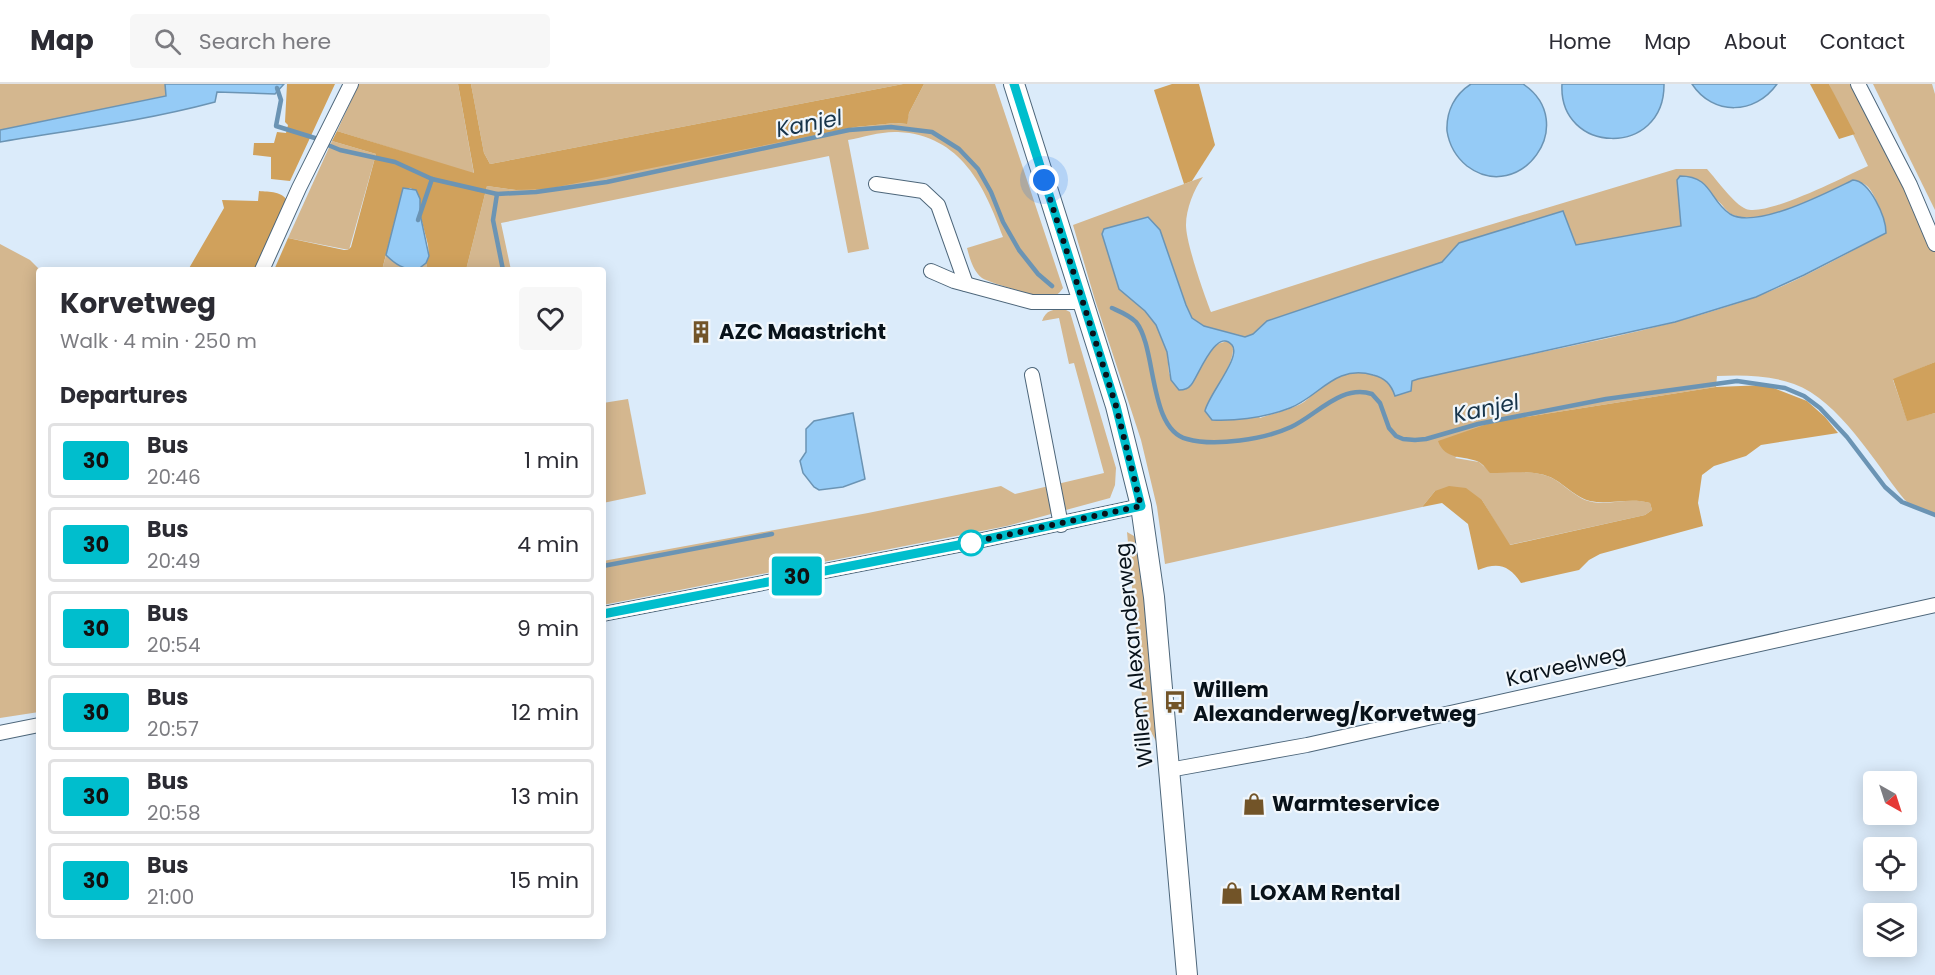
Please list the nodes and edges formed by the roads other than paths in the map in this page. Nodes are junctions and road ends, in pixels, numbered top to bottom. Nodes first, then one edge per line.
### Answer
1 (351, 84) edge
2 (1014, 84) edge
3 (1858, 84) edge
4 (876, 184) dead end
5 (1935, 244) edge
6 (263, 267) edge
7 (931, 271) dead end
8 (966, 284) junction
9 (1082, 302) junction
10 (1032, 375) dead end
11 (1141, 506) junction
12 (1061, 525) junction
13 (1935, 605) edge
14 (606, 613) edge
15 (36, 726) edge
16 (0, 733) edge
17 (1169, 770) junction
18 (1186, 975) edge

1 - 6 street
2 - 9 street, Willem Alexanderweg
3 - 5 street
4 - 8 street
7 - 8 street
8 - 9 street
9 - 11 street, Willem Alexanderweg
10 - 12 street
11 - 12 street
11 - 17 street, Willem Alexanderweg
12 - 14 street
13 - 17 street, Karveelweg
15 - 16 street
17 - 18 street, Willem Alexanderweg

